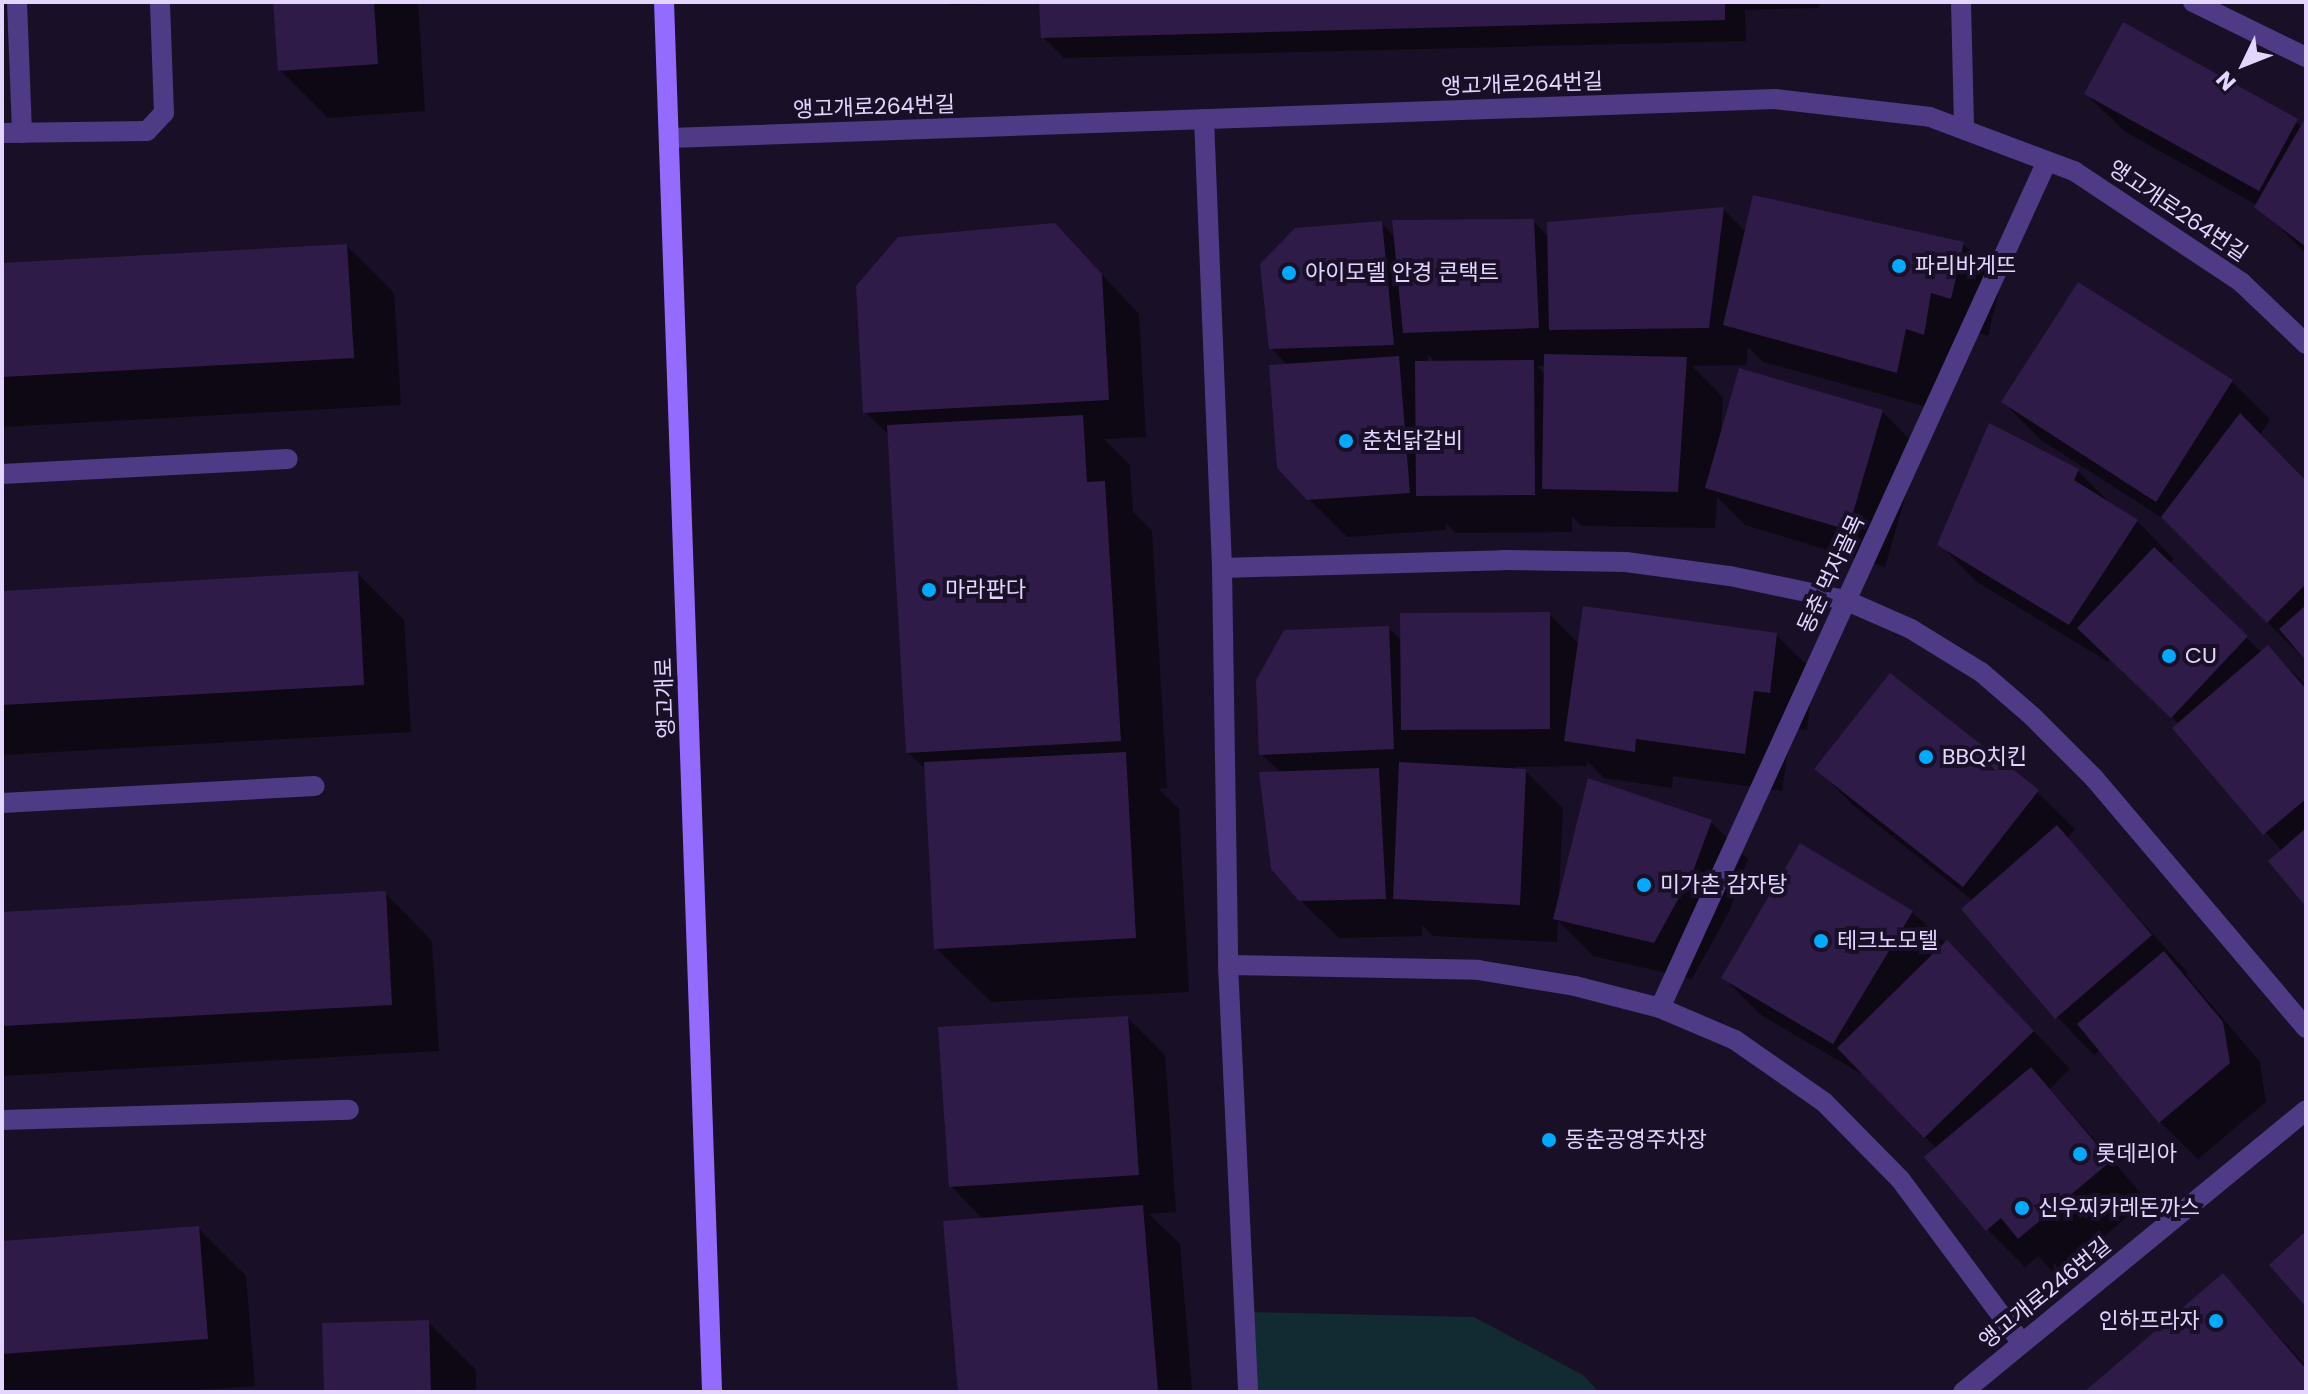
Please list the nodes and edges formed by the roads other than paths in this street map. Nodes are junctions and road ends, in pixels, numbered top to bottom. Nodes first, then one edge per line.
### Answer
1 (17, 2) edge
2 (160, 2) edge
3 (664, 2) edge
4 (1961, 2) edge
5 (2193, 2) edge
6 (2306, 57) edge
7 (1204, 119) junction
8 (1964, 129) junction
9 (12, 133) edge
10 (670, 138) junction
11 (2047, 161) junction
12 (2306, 344) edge
13 (288, 459) dead end
14 (2, 474) edge
15 (1222, 568) junction
16 (1845, 600) junction
17 (315, 786) dead end
18 (2, 803) edge
19 (1228, 965) junction
20 (1660, 1008) junction
21 (2306, 1028) edge
22 (349, 1110) dead end
23 (2306, 1110) edge
24 (2, 1120) edge
25 (2022, 1343) junction
26 (712, 1392) edge
27 (1248, 1392) edge
28 (1963, 1392) edge

1 - 9 street
2 - 9 street
3 - 10 street, 앵고개로
4 - 8 street
5 - 6 street
7 - 8 street, 앵고개로264번길
7 - 10 street, 앵고개로264번길
7 - 15 street
8 - 11 street, 앵고개로264번길
10 - 26 street, 앵고개로
11 - 12 street, 앵고개로264번길
11 - 16 street, 동춘 먹자골목
13 - 14 street
15 - 16 street
15 - 19 street
16 - 20 street, 동춘 먹자골목
16 - 21 street
17 - 18 street
19 - 20 street
19 - 27 street
20 - 25 street
22 - 24 street
23 - 25 street, 앵고개로246번길
25 - 28 street, 앵고개로246번길

